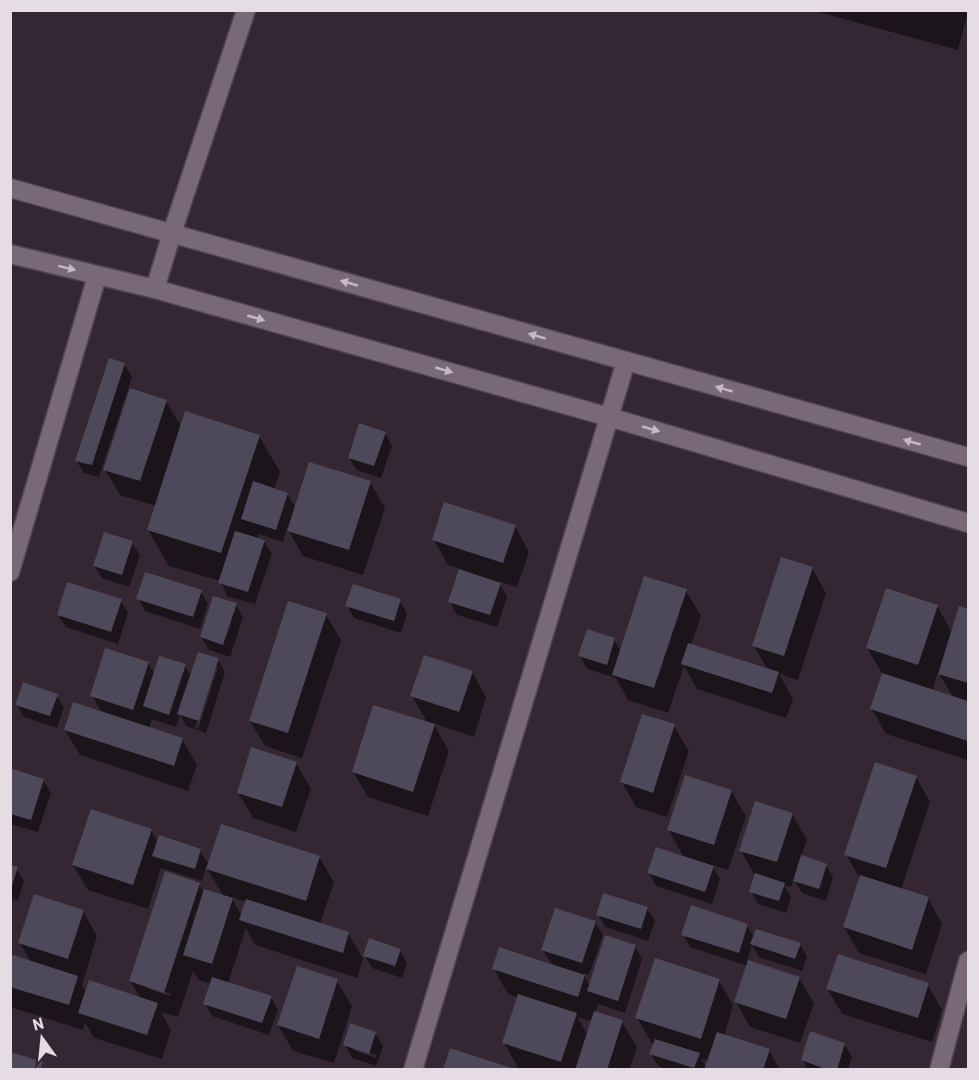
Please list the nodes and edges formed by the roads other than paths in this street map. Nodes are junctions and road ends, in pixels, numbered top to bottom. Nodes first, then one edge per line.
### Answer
1 (246, 10) edge
2 (10, 188) edge
3 (172, 233) junction
4 (10, 254) edge
5 (97, 276) junction
6 (155, 289) junction
7 (626, 361) junction
8 (609, 417) junction
9 (969, 457) edge
10 (969, 523) edge
11 (10, 572) edge
12 (969, 961) edge
13 (413, 1070) edge
14 (939, 1070) edge

1 - 3 main road
2 - 3 main road
3 - 6 main road
7 -> 3 main road
4 -> 5 main road
5 - 6 main road
5 - 11 main road
6 -> 8 main road
7 - 8 main road
9 -> 7 main road
8 -> 10 main road
8 - 13 main road
12 - 14 main road

